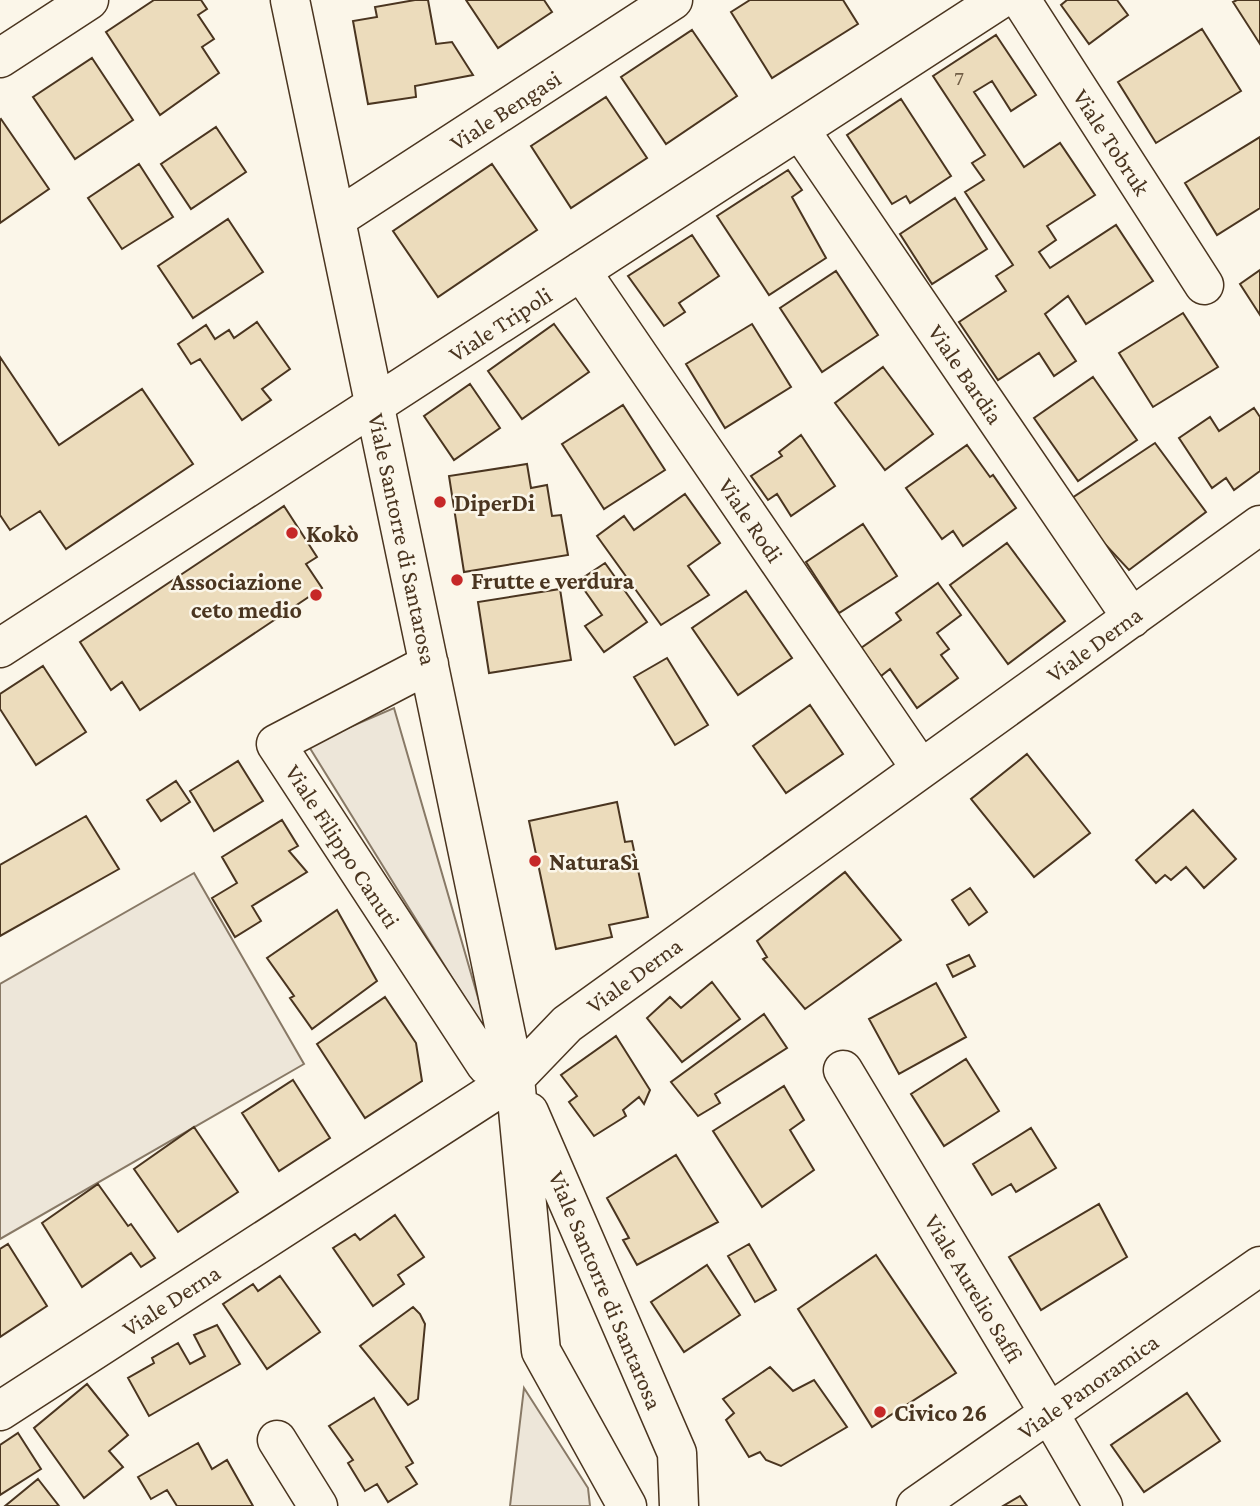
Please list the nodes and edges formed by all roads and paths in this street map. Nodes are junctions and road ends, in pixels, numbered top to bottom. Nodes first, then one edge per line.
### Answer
1 (89, 0) edge
2 (290, 0) edge
3 (673, 0) edge
4 (999, 0) edge
5 (1021, 0) edge
6 (0, 58) edge
7 (800, 130) junction
8 (336, 219) junction
9 (581, 271) junction
10 (1204, 285) dead end
11 (375, 405) junction
12 (1260, 525) edge
13 (1132, 618) junction
14 (0, 648) edge
15 (429, 664) junction
16 (921, 769) junction
17 (843, 1070) dead end
18 (515, 1078) junction
19 (1260, 1266) edge
20 (0, 1411) edge
21 (1049, 1413) junction
22 (277, 1440) dead end
23 (318, 1506) edge
24 (627, 1506) edge
25 (679, 1506) edge
26 (916, 1506) edge
27 (1103, 1506) edge

1 - 6 street
2 - 8 street, Viale Santorre di Santarosa
3 - 8 street, Viale Bengasi
4 - 7 street, Viale Tripoli
5 - 10 street, Viale Tobruk
7 - 9 street, Viale Tripoli
7 - 13 street, Viale Bardia
8 - 11 street, Viale Santorre di Santarosa
9 - 11 street, Viale Tripoli
9 - 16 street, Viale Rodi
11 - 14 street, Viale Tripoli
11 - 15 street, Viale Santorre di Santarosa
12 - 13 street, Viale Derna
13 - 16 street, Viale Derna
15 - 18 street, Viale Santorre di Santarosa
15 - 18 street, Viale Filippo Canuti
16 - 18 street, Viale Derna
17 - 21 street, Viale Aurelio Saffi
18 - 20 street, Viale Derna
18 - 24 street, Viale Santorre di Santarosa
18 - 25 street, Viale Santorre di Santarosa
19 - 21 street, Viale Panoramica
21 - 26 street, Viale Panoramica
21 - 27 street, Viale Aurelio Saffi
22 - 23 street

